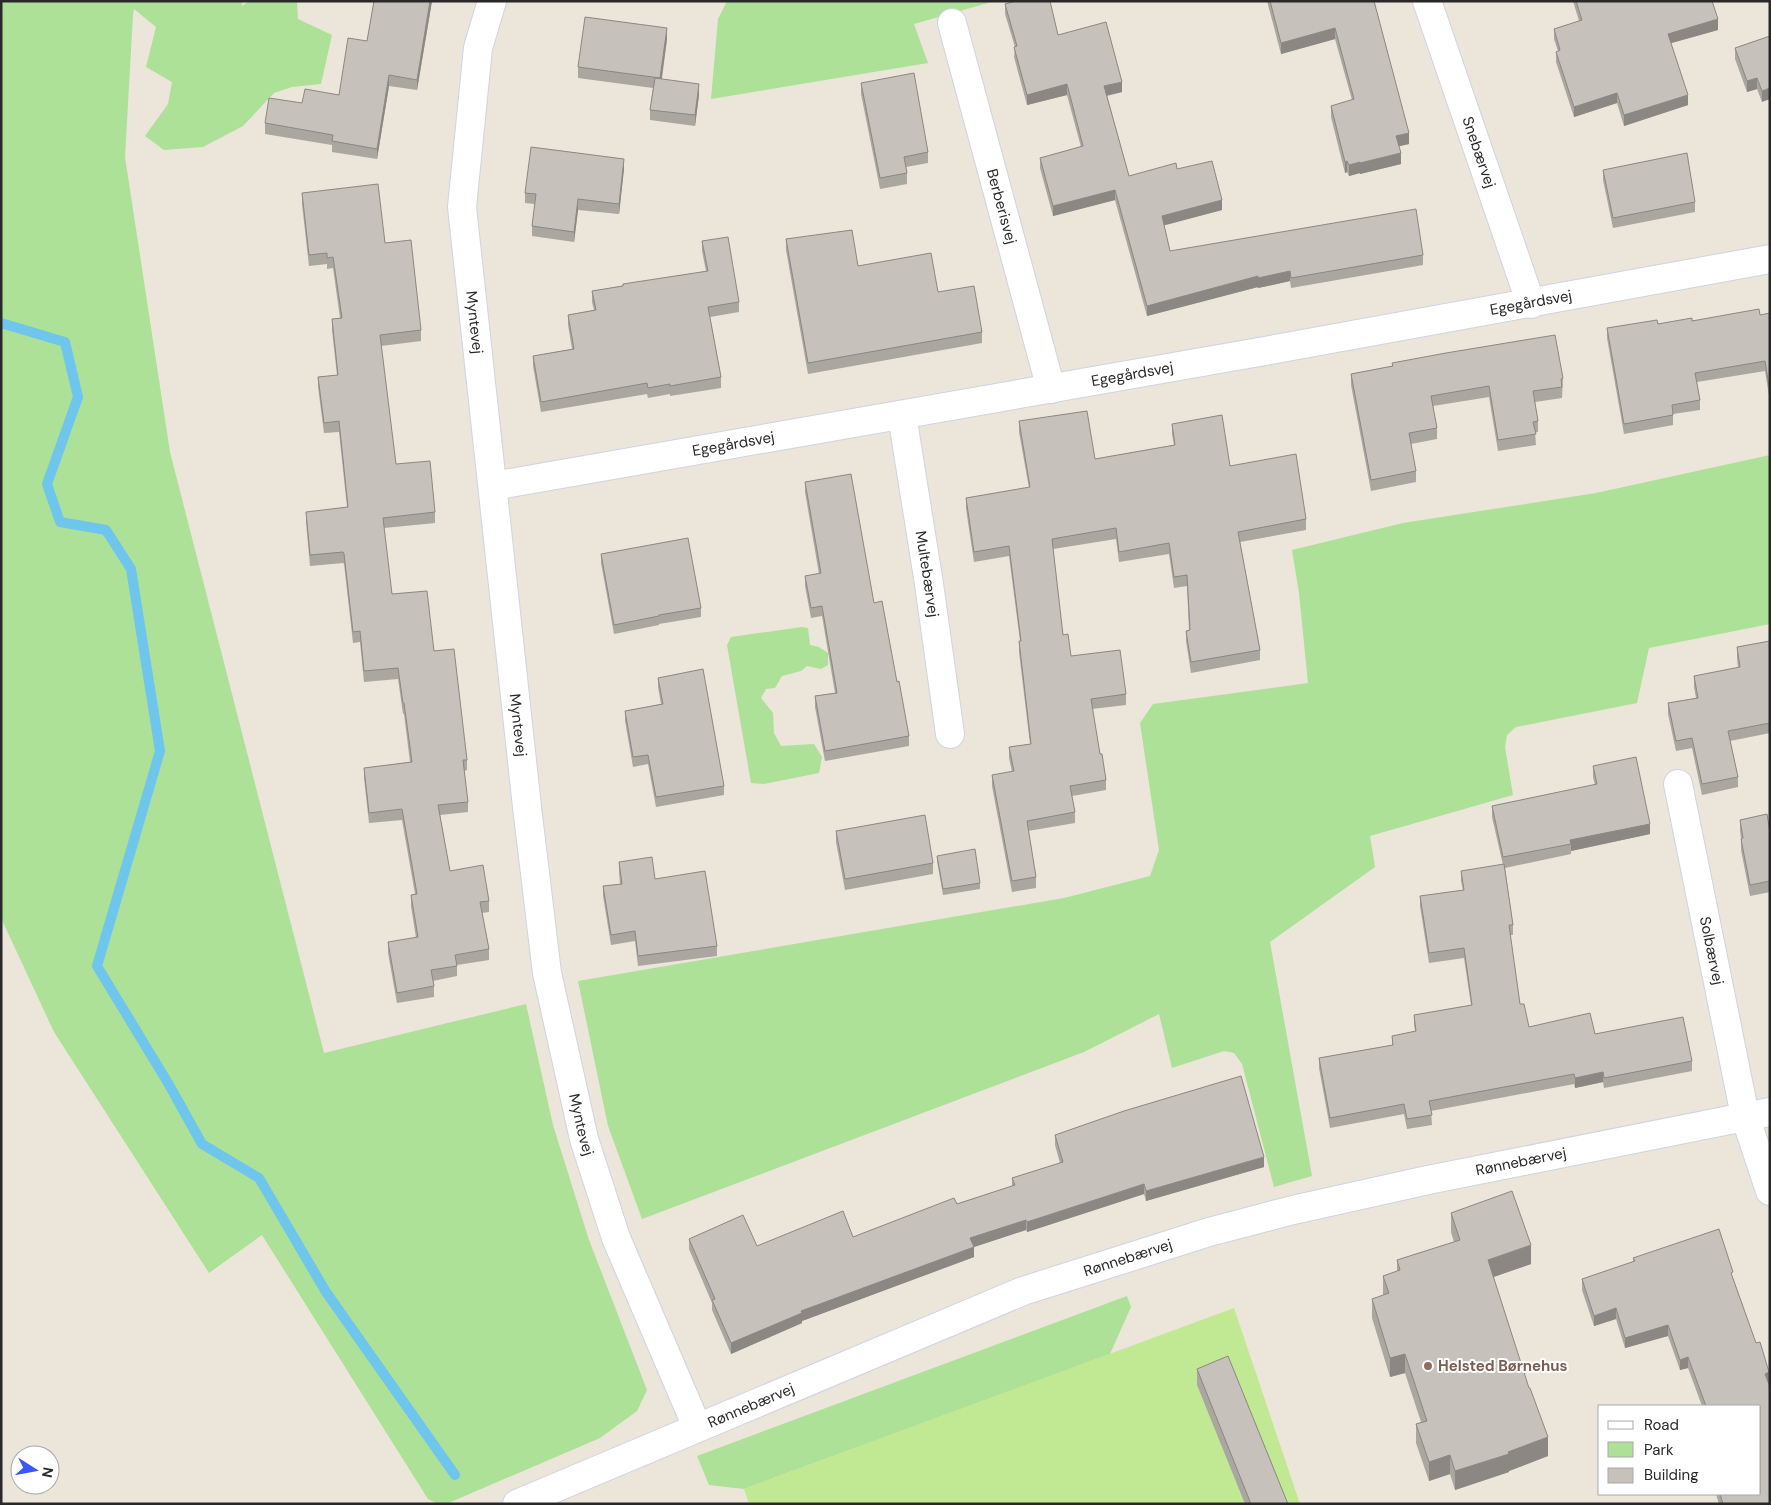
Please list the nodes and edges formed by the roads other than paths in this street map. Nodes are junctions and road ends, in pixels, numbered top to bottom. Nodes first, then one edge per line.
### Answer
1 (492, 1) edge
2 (1427, 1) edge
3 (952, 23) dead end
4 (1770, 259) edge
5 (1531, 304) junction
6 (1051, 389) junction
7 (902, 415) junction
8 (493, 486) junction
9 (950, 734) dead end
10 (1678, 784) dead end
11 (1758, 1114) edge
12 (1770, 1191) edge
13 (697, 1427) junction
14 (517, 1504) edge

1 - 8 street, Myntevej
2 - 5 street, Snebærvej
3 - 6 street, Berberisvej
4 - 5 street, Egegårdsvej
5 - 6 street, Egegårdsvej
6 - 7 street, Egegårdsvej
7 - 8 street, Egegårdsvej
7 - 9 street, Multebærvej
8 - 13 street, Myntevej
10 - 11 street, Solbærvej
11 - 12 street, Solbærvej
11 - 13 street, Rønnebærvej
13 - 14 street, Rønnebærvej

